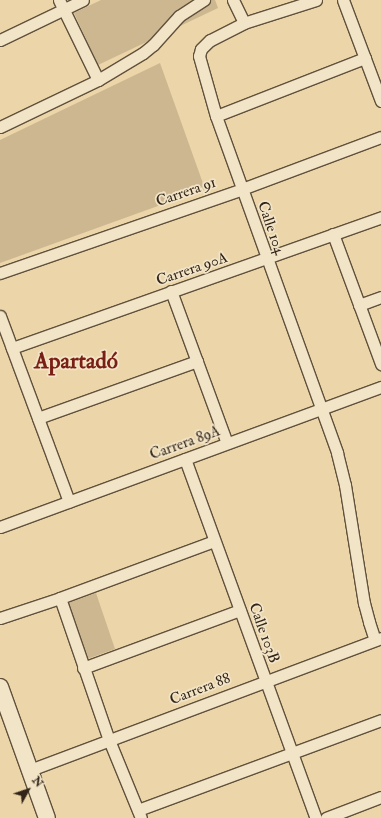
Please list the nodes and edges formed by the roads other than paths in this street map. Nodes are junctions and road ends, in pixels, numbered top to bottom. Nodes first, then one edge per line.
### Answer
1 (83, 0) edge
2 (204, 0) edge
3 (235, 0) edge
4 (316, 0) edge
5 (343, 0) edge
6 (61, 5) edge
7 (244, 23) junction
8 (0, 40) edge
9 (365, 58) junction
10 (98, 80) junction
11 (381, 101) edge
12 (216, 116) junction
13 (0, 127) edge
14 (381, 137) edge
15 (242, 189) junction
16 (381, 217) edge
17 (333, 234) junction
18 (266, 259) junction
19 (0, 272) edge
20 (171, 291) junction
21 (381, 297) edge
22 (359, 305) junction
23 (0, 316) edge
24 (12, 348) junction
25 (197, 361) junction
26 (381, 364) edge
27 (381, 387) edge
28 (322, 408) junction
29 (38, 418) junction
30 (227, 443) junction
31 (185, 459) junction
32 (69, 502) junction
33 (0, 527) edge
34 (214, 541) junction
35 (60, 598) junction
36 (240, 610) junction
37 (0, 618) edge
38 (378, 639) edge
39 (83, 668) junction
40 (266, 680) junction
41 (0, 687) edge
42 (381, 720) edge
43 (109, 740) junction
44 (292, 754) junction
45 (30, 770) junction
46 (381, 798) edge
47 (139, 814) edge
48 (47, 818) edge
49 (316, 818) edge
50 (326, 818) edge

1 - 6 street
2 - 10 street
3 - 7 street
4 - 7 street
5 - 9 street
6 - 8 street
6 - 10 street
7 - 12 street, Calle 104
9 - 11 street
9 - 12 street
10 - 13 street
12 - 15 street, Calle 104
14 - 15 street, Carrera 91
15 - 18 street, Calle 104
15 - 19 street, Carrera 91
16 - 17 street, Carrera 90A
17 - 18 street, Carrera 90A
17 - 22 street
18 - 20 street, Carrera 90A
18 - 28 street, Calle 104
20 - 24 street, Carrera 90A
20 - 25 street
21 - 22 street
22 - 26 street
23 - 24 street
24 - 29 street
25 - 29 street
25 - 30 street
27 - 28 street, Carrera 89A
28 - 30 street, Carrera 89A
28 - 38 street, Calle 104
29 - 32 street
30 - 31 street, Carrera 89A
31 - 32 street, Carrera 89A
31 - 34 street, Calle 103B
32 - 33 street, Carrera 89A
34 - 35 street
34 - 36 street, Calle 103B
35 - 37 street
35 - 39 street
36 - 39 street
36 - 40 street, Calle 103B
38 - 40 street, Carrera 88
39 - 43 street
40 - 43 street, Carrera 88
40 - 44 street, Calle 103B
41 - 45 street
42 - 44 street
43 - 45 street, Carrera 88
43 - 47 street
44 - 47 street
44 - 49 street, Calle 103B
45 - 48 street
46 - 50 street

